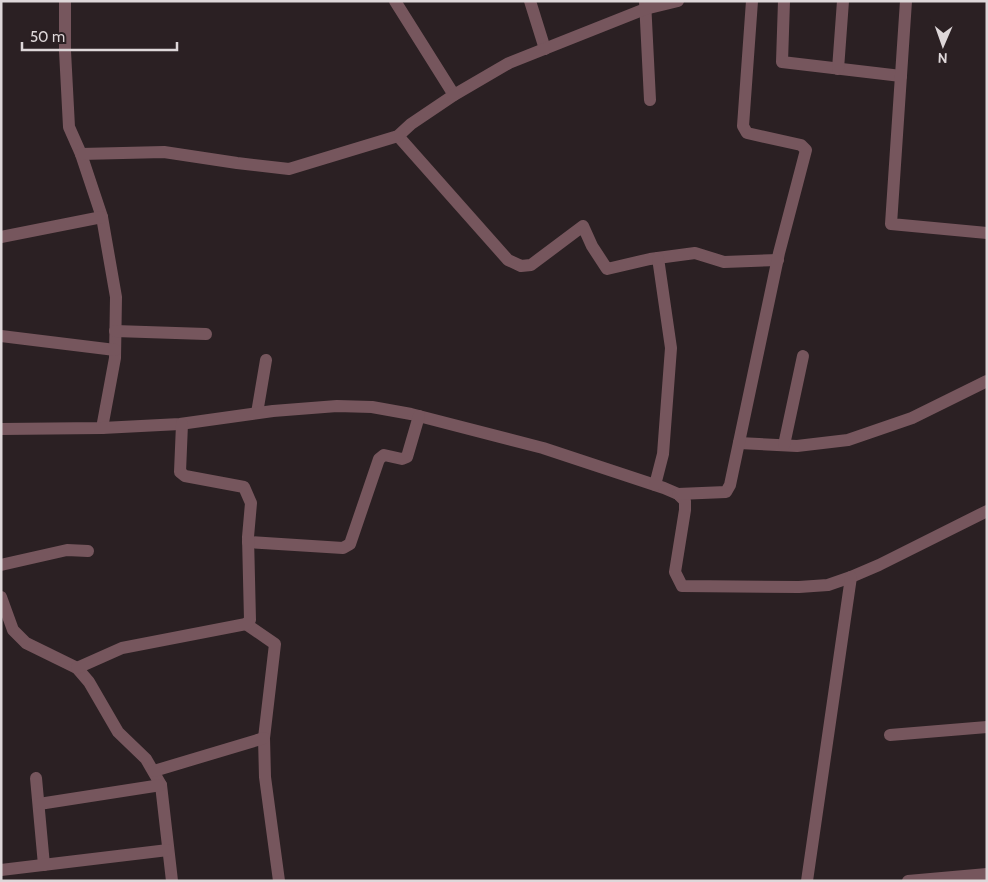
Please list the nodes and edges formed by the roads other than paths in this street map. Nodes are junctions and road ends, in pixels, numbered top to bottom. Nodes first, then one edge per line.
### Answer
1 (65, 1) edge
2 (395, 1) edge
3 (530, 1) edge
4 (678, 1) edge
5 (752, 1) edge
6 (784, 1) edge
7 (843, 1) edge
8 (906, 1) edge
9 (645, 5) edge
10 (545, 49) junction
11 (838, 69) junction
12 (901, 76) junction
13 (454, 95) junction
14 (650, 100) dead end
15 (398, 136) junction
16 (81, 154) junction
17 (102, 217) junction
18 (987, 233) edge
19 (1, 237) edge
20 (658, 258) junction
21 (778, 260) junction
22 (115, 331) junction
23 (206, 334) dead end
24 (1, 336) edge
25 (115, 350) junction
26 (803, 356) dead end
27 (266, 360) dead end
28 (987, 381) edge
29 (257, 413) junction
30 (419, 416) junction
31 (182, 424) junction
32 (102, 428) junction
33 (1, 429) edge
34 (739, 443) junction
35 (784, 445) junction
36 (654, 485) junction
37 (678, 494) junction
38 (987, 511) edge
39 (248, 542) junction
40 (88, 551) dead end
41 (1, 565) edge
42 (851, 577) junction
43 (1, 597) edge
44 (246, 624) junction
45 (77, 668) junction
46 (987, 727) edge
47 (890, 735) dead end
48 (264, 738) junction
49 (154, 771) junction
50 (36, 778) dead end
51 (161, 785) junction
52 (38, 804) junction
53 (168, 850) junction
54 (44, 865) junction
55 (1, 870) edge
56 (987, 874) edge
57 (958, 878) edge
58 (172, 881) edge
59 (279, 881) edge
60 (807, 881) edge
61 (908, 881) edge

1 - 16 street
2 - 13 street
3 - 10 street
4 - 9 street
5 - 21 street
6 - 11 street
7 - 11 street
8 - 12 street
9 - 10 street
9 - 14 street
10 - 13 street
11 - 12 street
12 - 18 street
13 - 15 street
15 - 16 street
15 - 20 street
16 - 17 street
17 - 19 street
17 - 22 street
20 - 21 street
20 - 36 street
21 - 34 street
22 - 23 street
22 - 25 street
24 - 25 street
25 - 32 street
26 - 35 street
27 - 29 street
28 - 35 street
29 - 30 street
29 - 31 street
30 - 36 street
30 - 39 street
31 - 32 street
31 - 39 street
32 - 33 street
34 - 35 street
34 - 37 street
36 - 37 street
37 - 42 street
38 - 42 street
39 - 44 street
40 - 41 street
42 - 60 street
43 - 45 street
44 - 45 street
44 - 48 street
45 - 49 street
46 - 47 street
48 - 49 street
48 - 59 street
49 - 51 street
50 - 52 street
51 - 52 street
51 - 53 street
52 - 54 street
53 - 54 street
53 - 58 street
54 - 55 street
56 - 57 street
57 - 61 street

